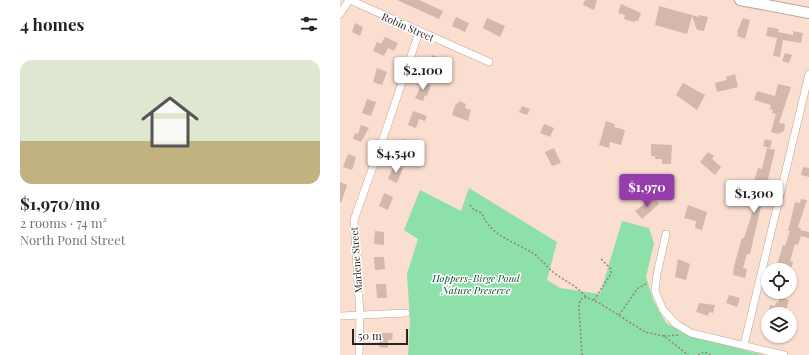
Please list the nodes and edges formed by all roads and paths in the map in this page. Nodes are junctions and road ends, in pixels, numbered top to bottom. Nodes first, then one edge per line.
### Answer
1 (349, 0) edge
2 (740, 0) edge
3 (809, 13) edge
4 (340, 14) edge
5 (419, 32) junction
6 (489, 62) dead end
7 (809, 74) edge
8 (470, 205) dead end
9 (666, 234) dead end
10 (601, 259) dead end
11 (645, 285) dead end
12 (586, 297) junction
13 (594, 300) junction
14 (406, 313) dead end
15 (360, 315) junction
16 (340, 316) edge
17 (618, 316) junction
18 (689, 332) junction
19 (664, 336) junction
20 (744, 345) junction
21 (359, 355) edge
22 (582, 355) edge
23 (688, 355) edge
24 (698, 355) edge
25 (711, 355) edge
26 (784, 355) edge

1 - 4 street
1 - 5 street, Robin Street
2 - 3 main road
5 - 6 street, Robin Street
5 - 15 street, Marlene Street
7 - 20 street
8 - 12 path
9 - 18 street
10 - 13 path
11 - 17 path
12 - 13 path
12 - 22 path
13 - 17 path
14 - 15 street
15 - 16 street
15 - 21 street, Marlene Street
17 - 19 path
18 - 19 path
18 - 20 street
19 - 23 path
20 - 26 street
24 - 25 path

